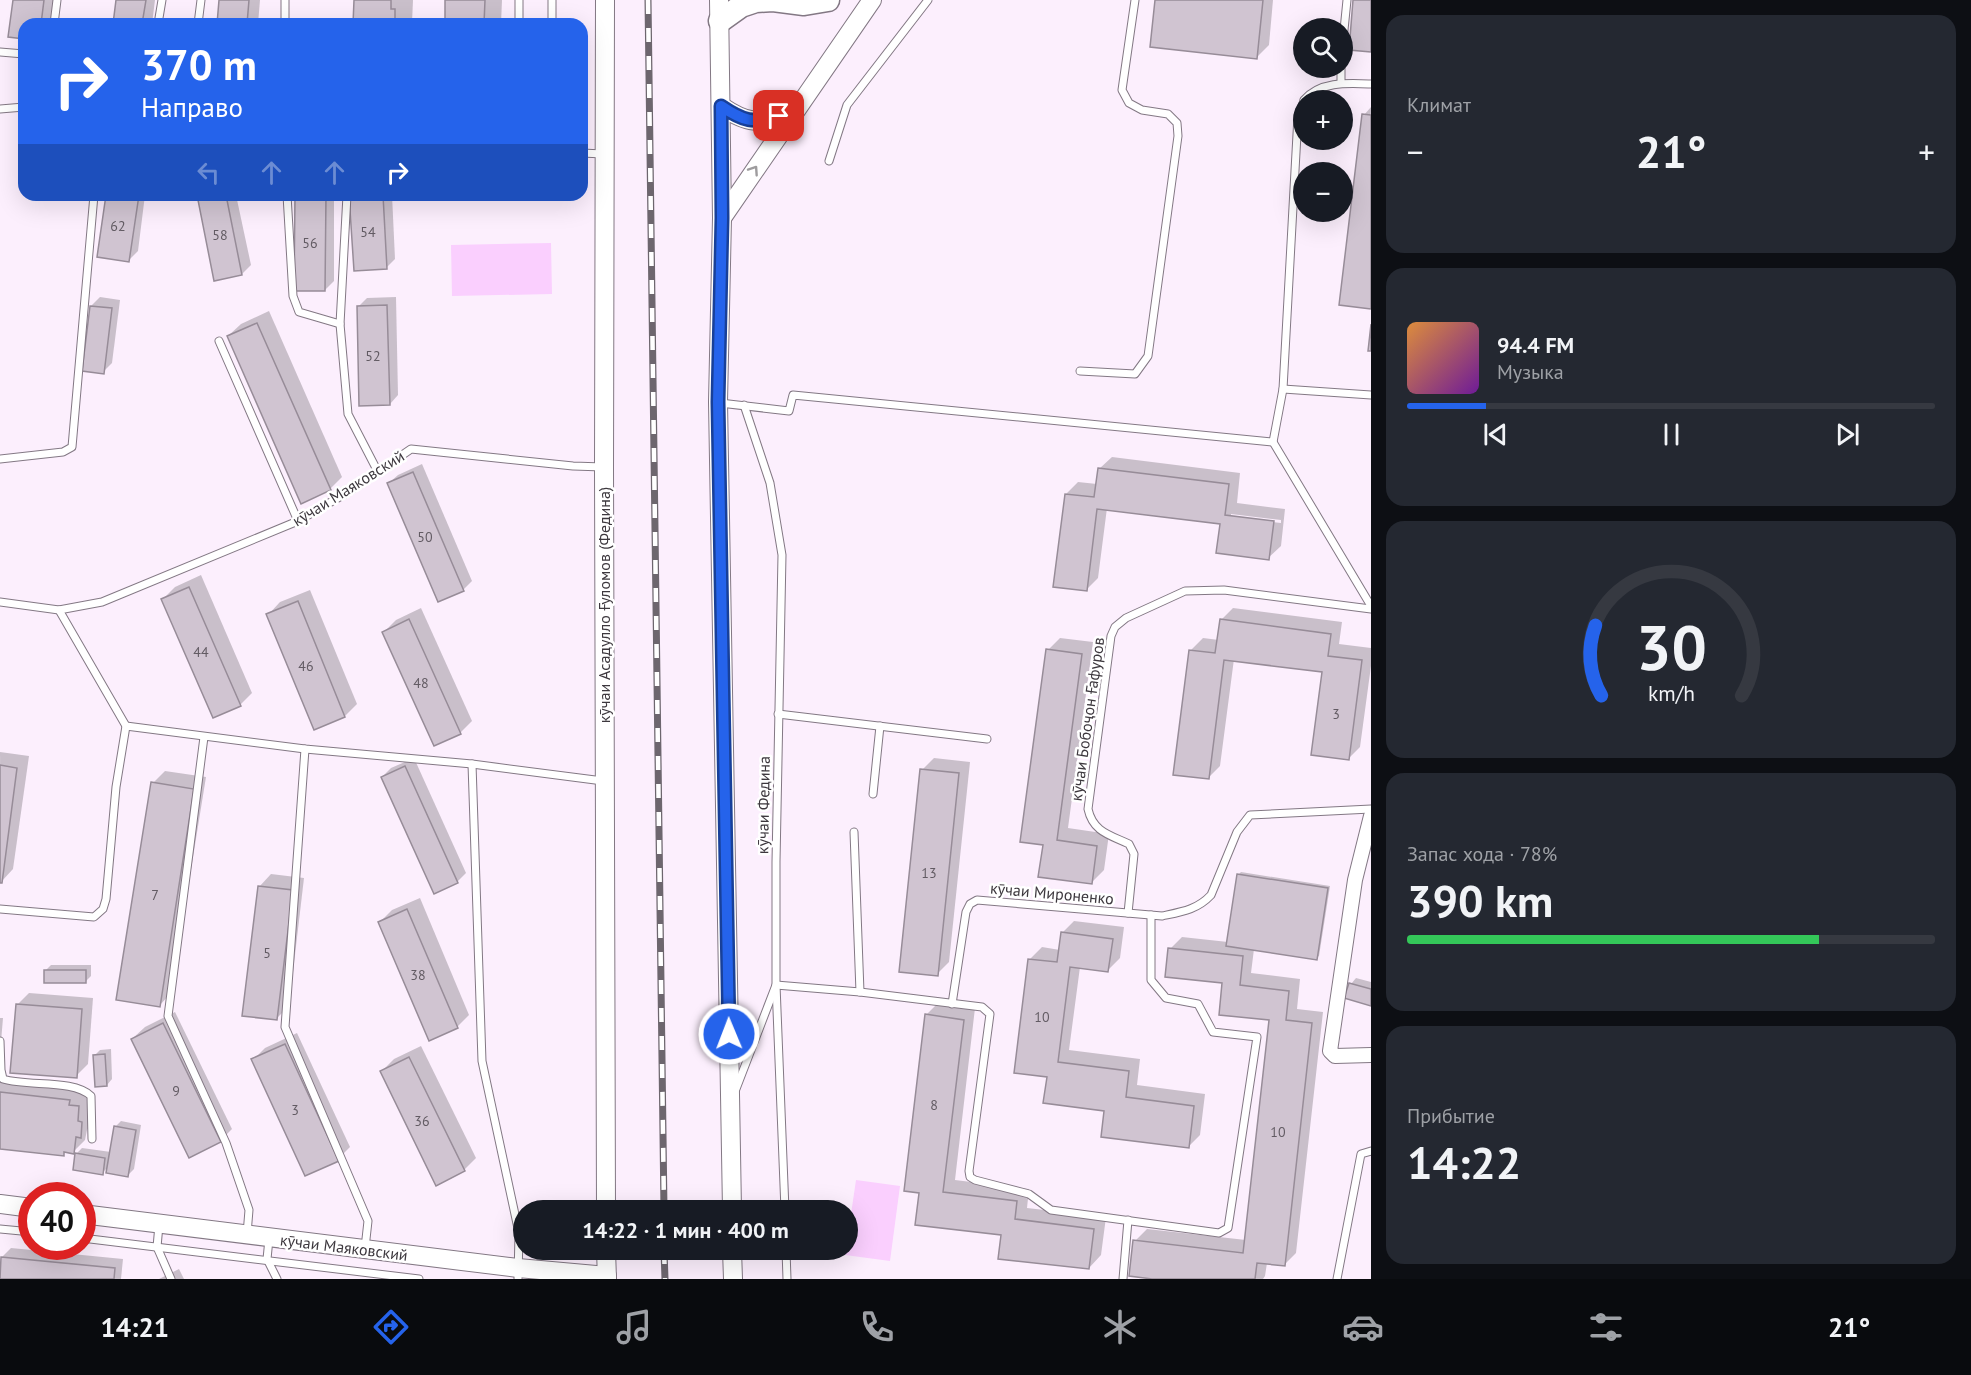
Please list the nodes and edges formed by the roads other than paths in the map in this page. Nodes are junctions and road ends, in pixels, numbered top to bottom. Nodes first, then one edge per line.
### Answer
1 (57, 0) edge
2 (162, 0) edge
3 (201, 0) edge
4 (285, 0) edge
5 (519, 0) edge
6 (552, 0) edge
7 (605, 0) edge
8 (773, 0) edge
9 (828, 0) edge
10 (872, 0) edge
11 (928, 0) edge
12 (1135, 0) edge
13 (1347, 0) edge
14 (719, 11) edge
15 (55, 18) edge
16 (160, 18) edge
17 (199, 18) edge
18 (285, 18) edge
19 (519, 18) edge
20 (552, 18) edge
21 (1345, 18) edge
22 (0, 52) edge
23 (18, 54) edge
24 (1341, 78) edge
25 (1341, 83) junction
26 (1371, 84) edge
27 (1317, 90) edge
28 (721, 106) junction
29 (18, 108) edge
30 (0, 109) edge
31 (794, 112) junction
32 (1296, 150) edge
33 (588, 153) edge
34 (604, 154) junction
35 (829, 161) dead end
36 (93, 201) edge
37 (287, 201) edge
38 (346, 201) edge
39 (722, 218) junction
40 (340, 324) junction
41 (219, 341) dead end
42 (1080, 370) dead end
43 (1283, 389) junction
44 (1371, 395) edge
45 (718, 402) junction
46 (744, 405) junction
47 (1273, 442) junction
48 (0, 459) edge
49 (604, 467) junction
50 (378, 472) junction
51 (298, 521) junction
52 (0, 602) edge
53 (1371, 607) edge
54 (59, 610) junction
55 (778, 714) junction
56 (126, 726) junction
57 (880, 726) junction
58 (204, 737) junction
59 (987, 739) dead end
60 (305, 749) junction
61 (472, 764) junction
62 (605, 781) junction
63 (873, 794) dead end
64 (1371, 809) edge
65 (1371, 816) edge
66 (854, 832) dead end
67 (0, 909) edge
68 (1128, 913) junction
69 (1151, 915) junction
70 (776, 985) junction
71 (860, 992) junction
72 (952, 1004) junction
73 (0, 1041) edge
74 (1371, 1055) edge
75 (730, 1104) junction
76 (92, 1139) dead end
77 (1371, 1151) edge
78 (606, 1200) edge
79 (732, 1200) edge
80 (785, 1200) edge
81 (0, 1204) edge
82 (18, 1206) edge
83 (96, 1216) edge
84 (1128, 1220) junction
85 (159, 1224) junction
86 (0, 1229) edge
87 (18, 1231) edge
88 (247, 1235) junction
89 (270, 1238) junction
90 (96, 1240) edge
91 (157, 1247) junction
92 (364, 1249) junction
93 (267, 1260) junction
94 (606, 1260) edge
95 (732, 1260) edge
96 (786, 1260) edge
97 (518, 1273) edge
98 (607, 1277) edge
99 (171, 1279) edge
100 (277, 1279) edge
101 (419, 1279) edge
102 (733, 1279) edge
103 (787, 1279) edge
104 (1123, 1279) edge
105 (1337, 1279) edge

1 - 15 lane
2 - 16 lane
3 - 17 lane
4 - 18 lane
5 - 19 lane
6 - 20 lane
7 - 34 street, кӯчаи Асадулло Ғуломов (Федина)
8 - 9 main road
8 - 14 main road
10 - 31 street
11 - 35 lane
12 - 42 lane
13 - 21 lane
14 - 28 street
22 - 23 lane
24 - 25 lane
25 - 26 lane
25 - 27 lane
28 - 31 street
28 - 39 street
29 - 30 lane
39 -> 31 street
32 - 43 lane
33 - 34 lane
34 - 49 street, кӯчаи Асадулло Ғуломов (Федина)
36 - 48 lane
37 - 40 lane
38 - 40 lane
39 - 45 street
40 - 50 lane
41 - 51 lane
43 - 44 lane
43 - 47 lane
45 - 46 lane
45 - 75 street
46 - 47 lane
46 - 55 lane, кӯчаи Федина
47 - 53 lane
49 - 50 lane, кӯчаи Маяковский
49 - 62 street, кӯчаи Асадулло Ғуломов (Федина)
50 - 51 lane, кӯчаи Маяковский
51 - 54 lane, кӯчаи Маяковский
52 - 54 lane, кӯчаи Маяковский
53 - 68 lane, кӯчаи Бобоҷон Ғафуров
54 - 56 lane
55 - 57 lane
55 - 70 lane, кӯчаи Федина
56 - 58 lane
56 - 67 lane
57 - 59 lane
57 - 63 lane
58 - 60 lane
58 - 88 lane
60 - 61 lane
60 - 92 lane
61 - 62 lane
61 - 97 lane
62 - 78 street, кӯчаи Асадулло Ғуломов (Федина)
64 - 69 lane, кӯчаи Мироненко
65 - 74 street
66 - 71 lane
68 - 69 lane, кӯчаи Мироненко
68 - 72 lane, кӯчаи Мироненко
69 - 84 lane
70 - 71 lane
70 - 75 lane
70 - 80 lane, кӯчаи Федина
71 - 72 lane
72 - 84 lane
73 - 76 lane
75 - 79 street
77 - 105 lane
81 - 82 street
83 - 85 street, кӯчаи Маяковский
84 - 104 lane
85 - 88 street, кӯчаи Маяковский
85 - 91 lane
86 - 87 lane
88 - 89 street, кӯчаи Маяковский
89 - 92 street, кӯчаи Маяковский
89 - 93 lane
90 - 91 lane
91 - 93 lane
91 - 99 lane
92 - 97 street, кӯчаи Маяковский
93 - 100 lane
93 - 101 lane
94 - 98 street
95 - 102 street
96 - 103 lane
97 - 98 street, кӯчаи Маяковский

